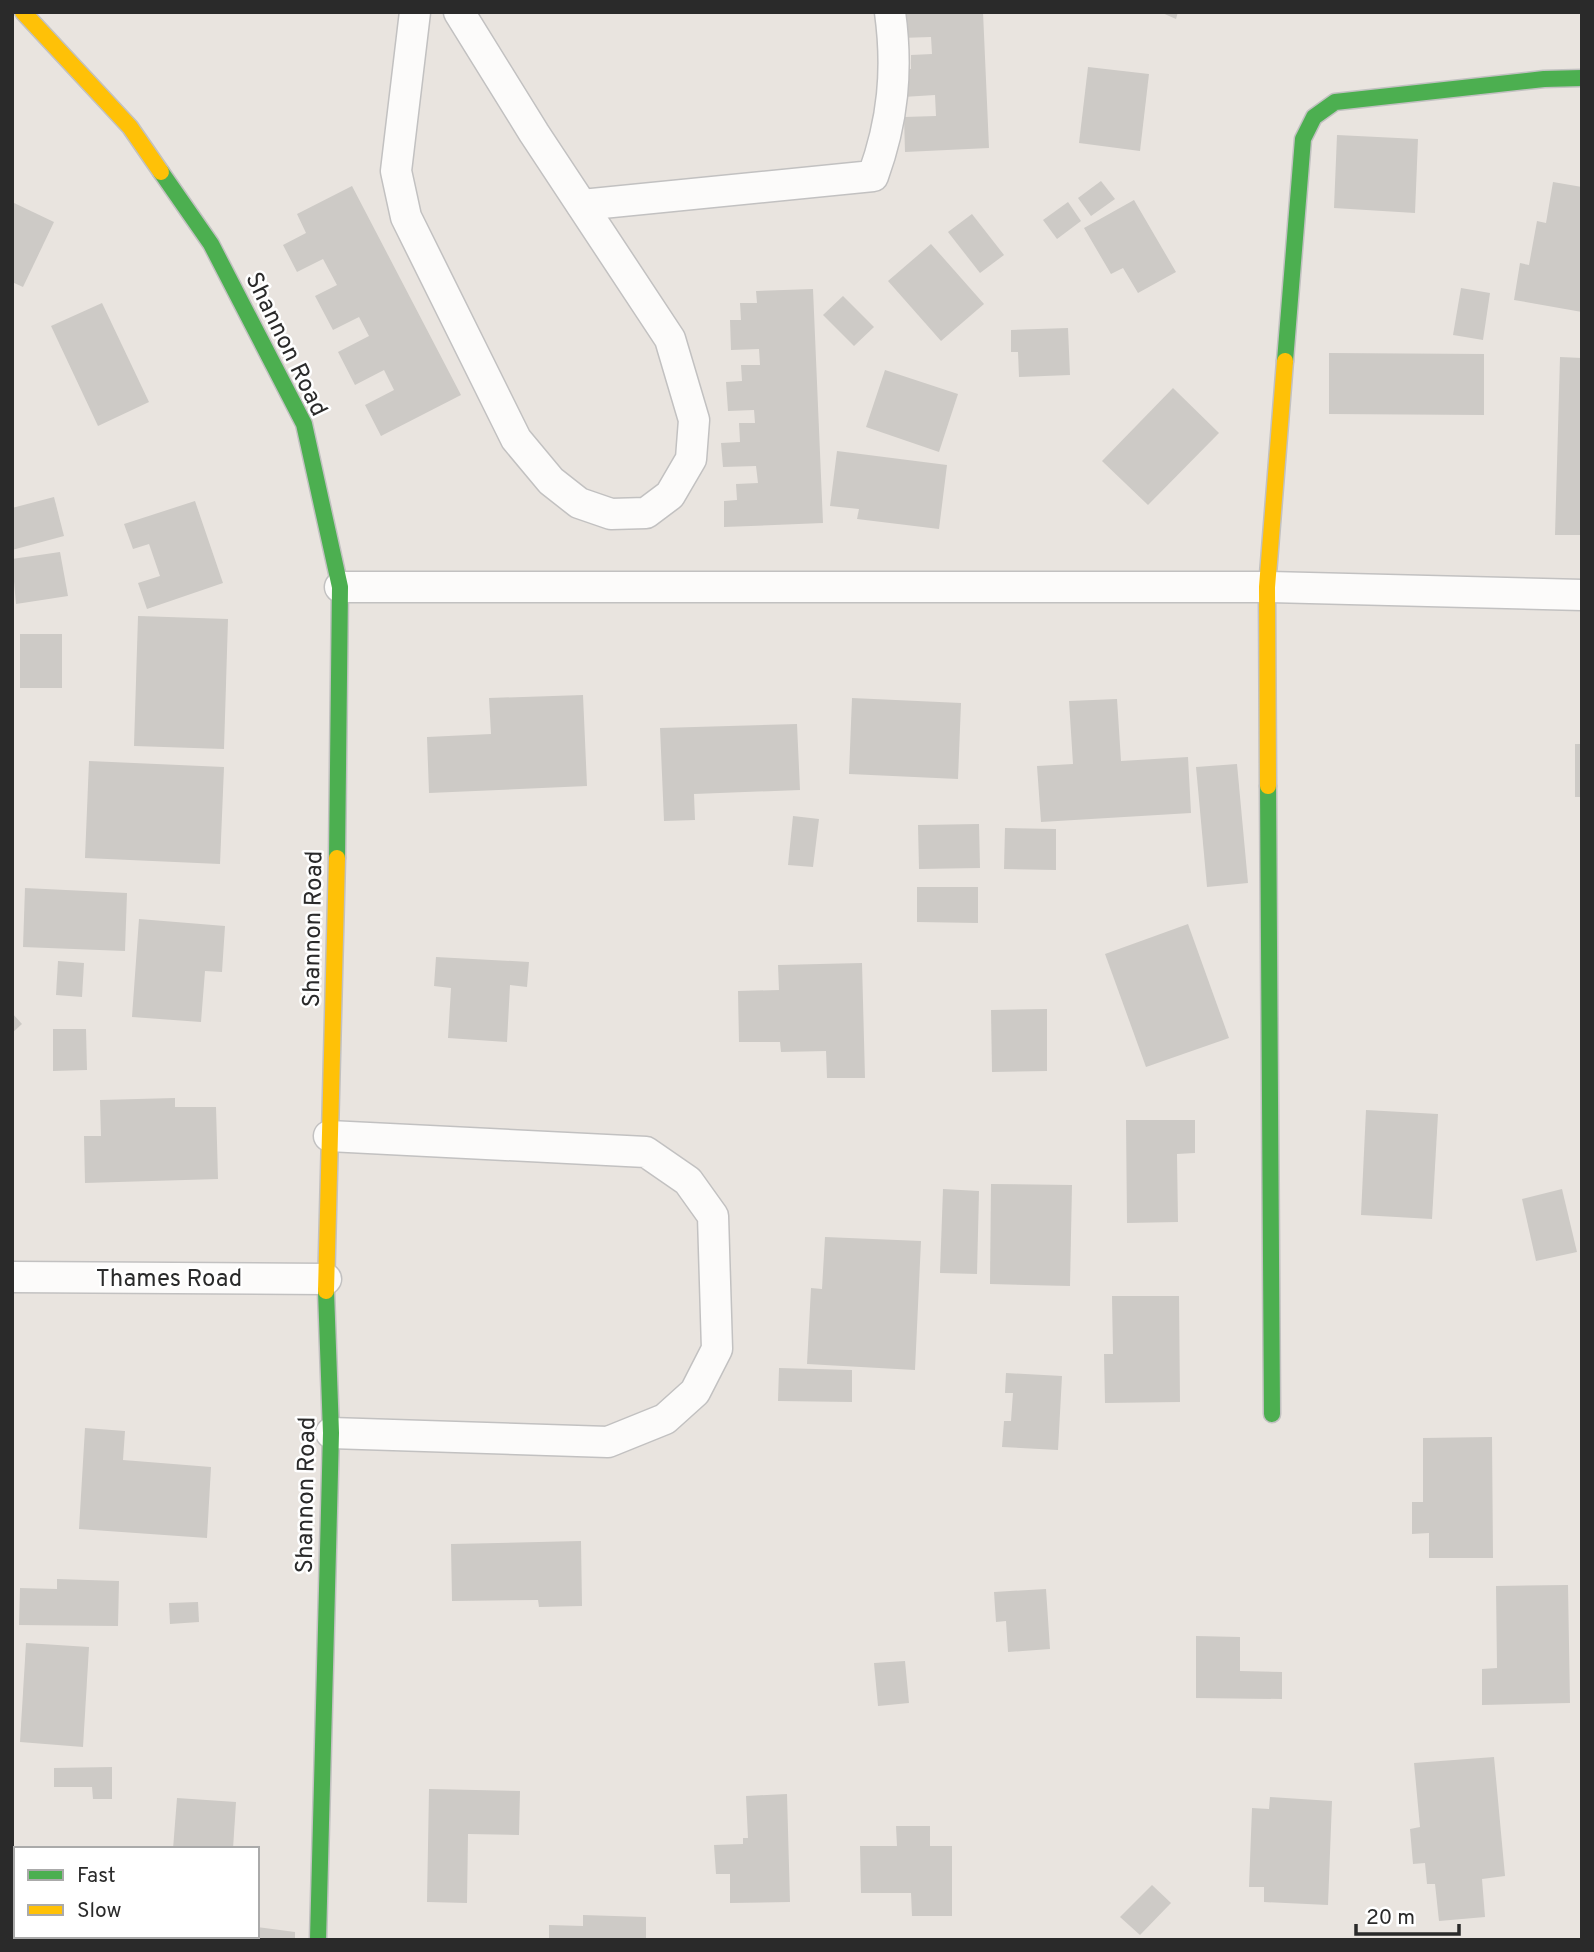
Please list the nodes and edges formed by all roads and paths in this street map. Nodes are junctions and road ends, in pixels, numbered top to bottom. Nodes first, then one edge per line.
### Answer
1 (23, 12) edge
2 (415, 12) edge
3 (459, 12) edge
4 (890, 12) edge
5 (1582, 78) edge
6 (582, 205) junction
7 (340, 587) junction
8 (1267, 587) junction
9 (1582, 595) edge
10 (329, 1136) junction
11 (12, 1277) edge
12 (326, 1279) junction
13 (1272, 1414) dead end
14 (331, 1433) junction
15 (318, 1940) edge

1 - 7 street, Shannon Road
2 - 6 street
3 - 6 street
4 - 6 street
5 - 8 street
7 - 8 street
7 - 10 street, Shannon Road
8 - 9 street
8 - 13 street
10 - 12 street, Shannon Road
10 - 14 street
11 - 12 street, Thames Road
12 - 14 street, Shannon Road
14 - 15 street, Shannon Road

